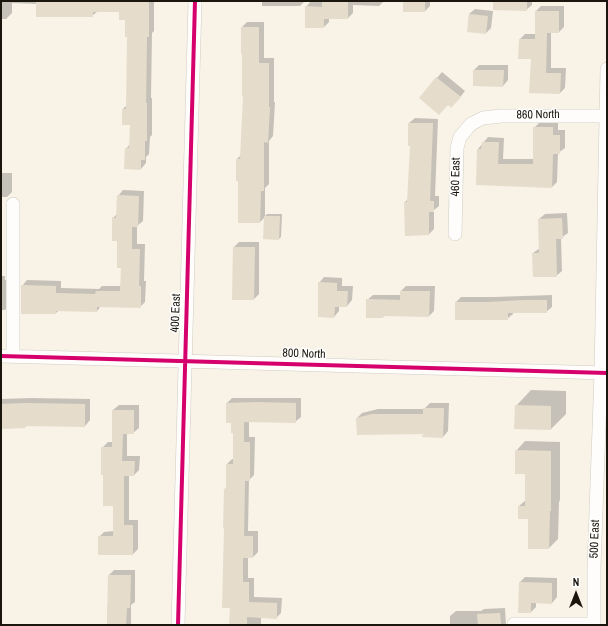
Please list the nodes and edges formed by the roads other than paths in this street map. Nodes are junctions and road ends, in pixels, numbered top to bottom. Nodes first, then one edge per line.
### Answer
1 (195, 1) edge
2 (607, 69) edge
3 (606, 116) junction
4 (471, 124) joint
5 (13, 204) dead end
6 (455, 234) dead end
7 (605, 255) edge
8 (7, 356) edge
9 (185, 361) junction
10 (604, 373) edge
11 (514, 624) edge
12 (594, 624) edge
13 (178, 625) edge

1 - 9 street, 400 East
2 - 3 street, 500 East
3 - 4 street, 860 North
3 - 7 street, 500 East
4 - 6 street, 460 East
5 - 8 street
7 - 10 street, 500 East
8 - 9 street, 800 North
9 - 10 street, 800 North
9 - 13 street, 400 East
10 - 12 street, 500 East
11 - 12 street

